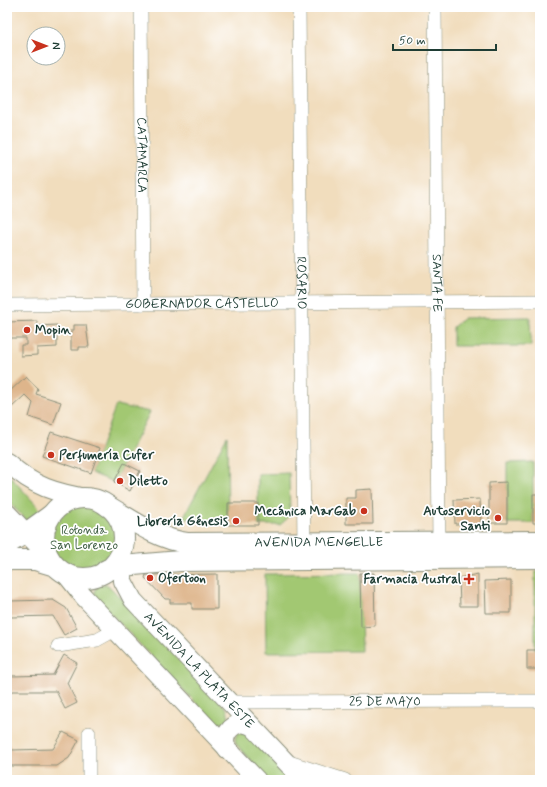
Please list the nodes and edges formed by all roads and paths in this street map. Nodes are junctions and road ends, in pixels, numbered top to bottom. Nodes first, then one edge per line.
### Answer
1 (141, 7) edge
2 (300, 7) edge
3 (435, 7) edge
4 (540, 301) edge
5 (437, 302) junction
6 (302, 303) junction
7 (144, 304) junction
8 (7, 305) edge
9 (7, 462) edge
10 (98, 502) junction
11 (7, 513) edge
12 (51, 515) junction
13 (26, 533) junction
14 (540, 541) edge
15 (7, 544) edge
16 (439, 550) junction
17 (304, 551) junction
18 (540, 558) edge
19 (7, 560) edge
20 (117, 562) junction
21 (56, 566) junction
22 (115, 630) junction
23 (58, 646) dead end
24 (540, 701) edge
25 (229, 702) junction
26 (252, 726) junction
27 (89, 733) dead end
28 (227, 749) junction
29 (284, 760) junction
30 (89, 780) edge
31 (257, 780) edge
32 (303, 780) edge
33 (345, 780) edge

1 - 7 street, CATAMARCA
2 - 6 street, ROSARIO
3 - 5 street, SANTA FE
4 - 5 street, GOBERNADOR CASTELLO
5 - 6 street, GOBERNADOR CASTELLO
5 - 16 street, SANTA FE
6 - 7 street, GOBERNADOR CASTELLO
6 - 17 street, ROSARIO
7 - 8 street, GOBERNADOR CASTELLO
9 - 10 main road
10 - 12 main road
10 - 17 main road, AVENIDA MENGELLE
10 - 20 main road
11 - 13 main road
12 - 13 main road
12 - 21 main road
13 - 15 main road
13 - 21 main road
14 - 16 main road, AVENIDA MENGELLE
16 - 17 main road, AVENIDA MENGELLE
16 - 18 main road, AVENIDA MENGELLE
17 - 20 main road, AVENIDA MENGELLE
19 - 21 main road
20 - 21 main road
20 - 25 main road, AVENIDA LA PLATA ESTE
21 - 22 main road
22 - 23 street
22 - 28 main road
24 - 25 street, 25 DE MAYO
25 - 26 main road, AVENIDA LA PLATA ESTE
26 - 28 main road
26 - 29 main road, AVENIDA LA PLATA ESTE
27 - 30 street
28 - 31 main road
29 - 32 main road, AVENIDA LA PLATA ESTE
29 - 33 street

